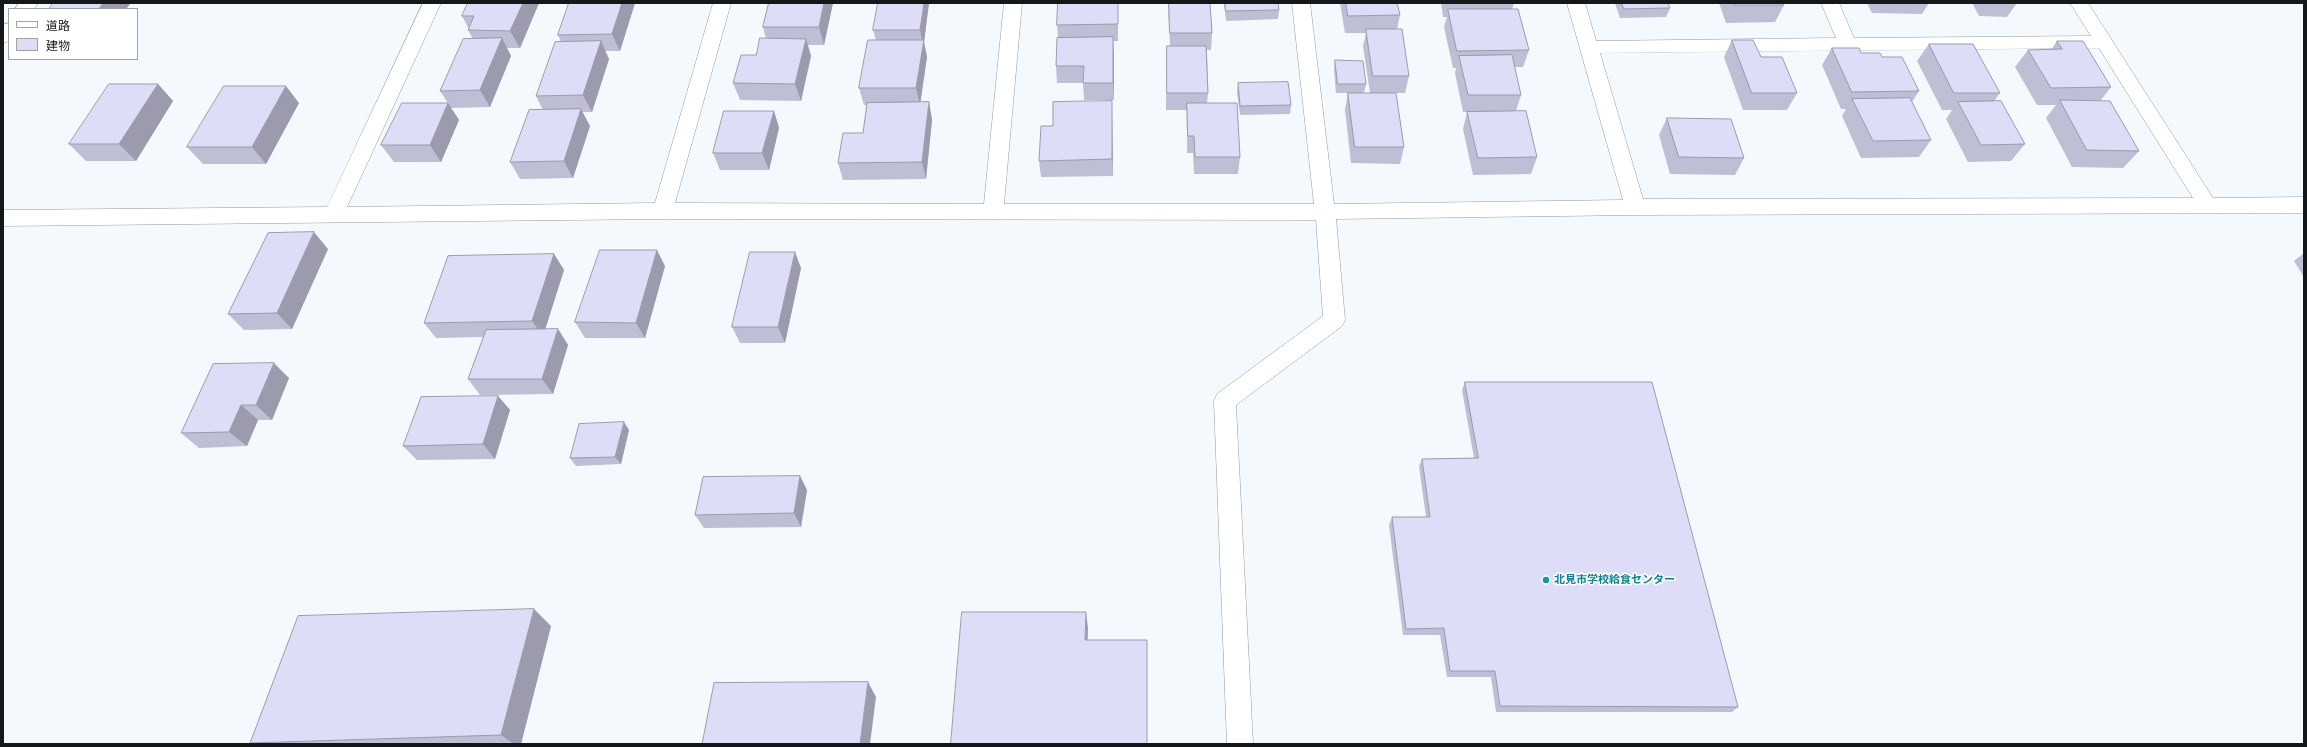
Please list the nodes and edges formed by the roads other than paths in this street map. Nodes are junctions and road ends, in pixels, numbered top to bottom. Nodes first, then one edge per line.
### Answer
1 (432, 3) edge
2 (722, 3) edge
3 (1013, 3) edge
4 (1301, 3) edge
5 (1576, 3) edge
6 (1830, 3) edge
7 (2079, 3) edge
8 (2103, 42) junction
9 (1848, 45) junction
10 (1590, 47) junction
11 (2207, 204) junction
12 (2304, 205) edge
13 (1635, 207) junction
14 (993, 210) junction
15 (663, 211) junction
16 (1325, 212) junction
17 (334, 213) junction
18 (3, 218) edge
19 (1240, 744) edge

1 - 17 street
2 - 15 street
3 - 14 street
4 - 16 street
5 - 10 street
6 - 9 street
7 - 8 street
8 - 9 street
8 - 11 street
9 - 10 street
10 - 13 street
11 - 12 street
11 - 13 street
13 - 16 street
14 - 15 street
14 - 16 street
15 - 17 street
16 - 19 street
17 - 18 street

